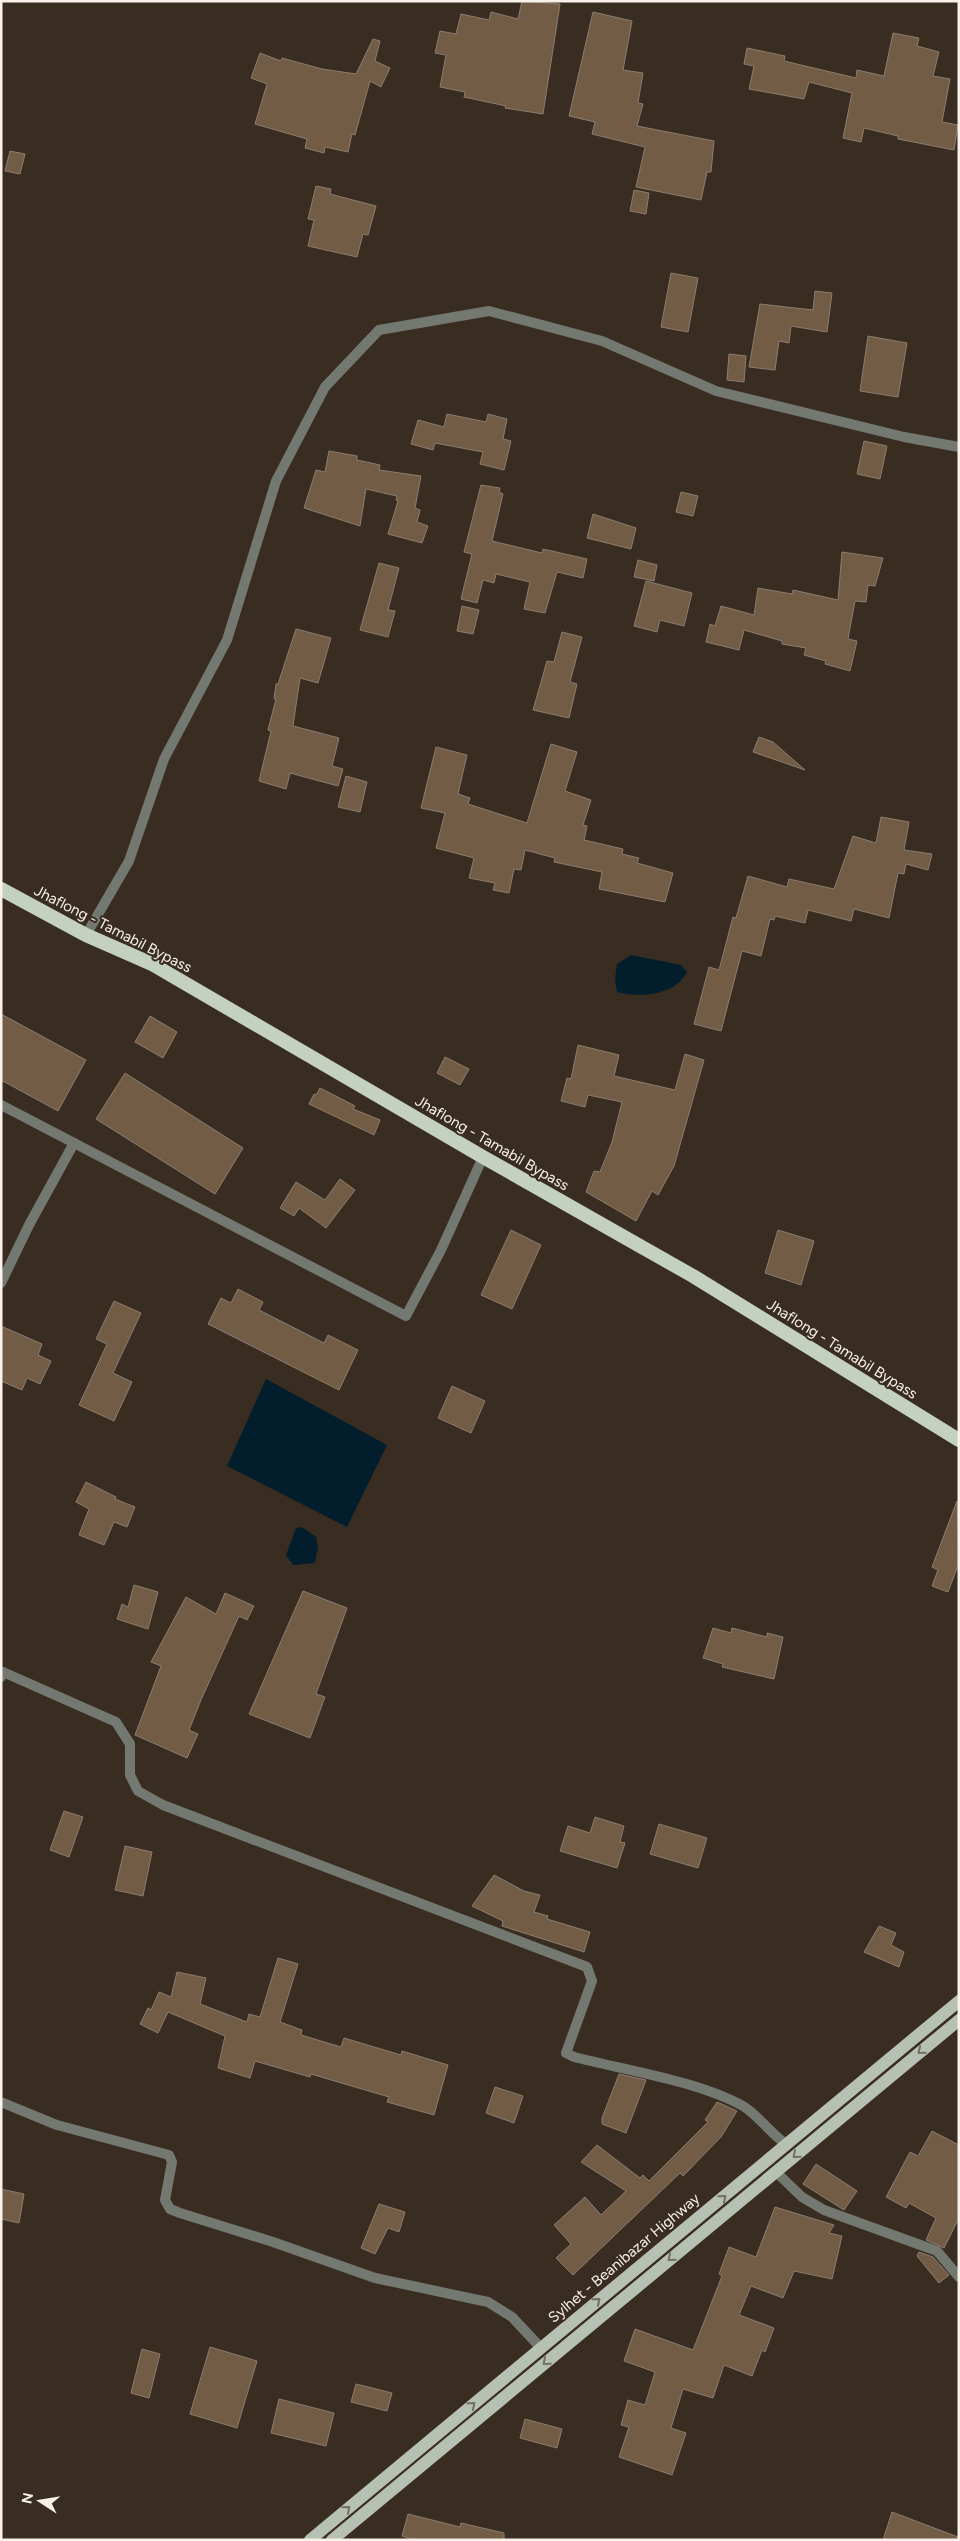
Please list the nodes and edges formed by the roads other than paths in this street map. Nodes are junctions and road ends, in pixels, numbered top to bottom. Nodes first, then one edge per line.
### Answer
1 (959, 447) edge
2 (1, 889) edge
3 (86, 935) junction
4 (1, 1105) edge
5 (74, 1143) junction
6 (483, 1157) junction
7 (1, 1283) edge
8 (959, 1440) edge
9 (1, 1677) edge
10 (959, 2001) edge
11 (959, 2020) edge
12 (1, 2102) edge
13 (786, 2144) junction
14 (776, 2172) junction
15 (959, 2277) edge
16 (541, 2348) junction
17 (310, 2540) edge
18 (332, 2540) edge

1 - 3 street
2 - 3 highway, Jhaflong - Tamabil Bypass
3 - 6 highway, Jhaflong - Tamabil Bypass
4 - 5 street
5 - 6 street
5 - 7 street
6 - 8 highway, Jhaflong - Tamabil Bypass
9 - 13 street
10 - 13 main road, Sylhet - Beanibazar Highway
11 -> 14 main road, Sylhet - Beanibazar Highway
12 - 16 street
16 -> 13 main road, Sylhet - Beanibazar Highway
14 - 15 street
14 -> 18 main road, Sylhet - Beanibazar Highway
17 -> 16 main road, Sylhet - Beanibazar Highway

